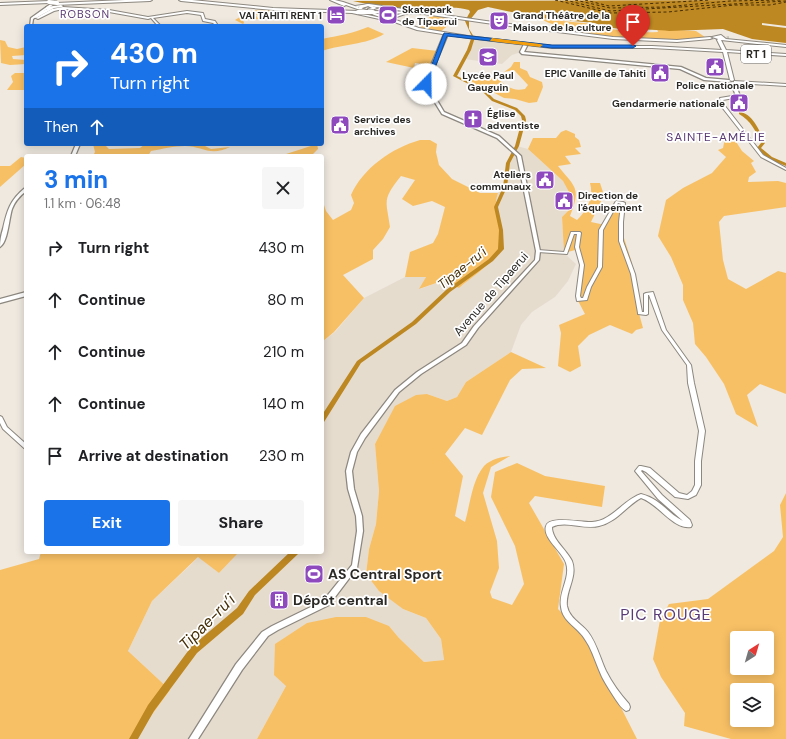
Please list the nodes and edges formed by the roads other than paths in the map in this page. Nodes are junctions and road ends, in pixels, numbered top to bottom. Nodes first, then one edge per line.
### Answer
1 (22, 0) edge
2 (130, 0) edge
3 (150, 0) edge
4 (180, 0) edge
5 (198, 0) edge
6 (332, 0) edge
7 (0, 4) edge
8 (233, 4) junction
9 (344, 4) junction
10 (50, 5) edge
11 (258, 5) dead end
12 (366, 5) junction
13 (270, 6) dead end
14 (292, 9) junction
15 (358, 9) junction
16 (324, 11) junction
17 (372, 11) junction
18 (423, 12) junction
19 (443, 16) junction
20 (382, 17) junction
21 (35, 18) junction
22 (152, 18) junction
23 (387, 19) junction
24 (462, 19) junction
25 (472, 20) junction
26 (393, 21) junction
27 (32, 24) edge
28 (158, 24) edge
29 (214, 24) edge
30 (446, 34) junction
31 (720, 38) junction
32 (526, 44) junction
33 (786, 45) edge
34 (724, 52) junction
35 (786, 55) edge
36 (732, 82) junction
37 (786, 85) edge
38 (738, 96) joint
39 (786, 169) edge
40 (24, 191) edge
41 (0, 246) edge
42 (538, 251) junction
43 (24, 295) edge
44 (0, 301) edge
45 (0, 418) edge
46 (24, 445) edge
47 (626, 707) dead end
48 (193, 739) edge

1 - 7 highway
1 - 10 highway
2 - 10 highway
3 - 10 highway
4 - 16 highway
5 - 8 highway
6 - 9 main road, RT 1
7 - 10 highway
7 - 10 highway
8 - 11 highway
8 - 14 highway
9 - 12 main road
9 - 15 main road, RT 1
9 - 15 main road, RT 1
10 - 21 highway
10 - 21 main road
12 - 15 highway
12 - 17 highway
12 - 18 main road
12 - 20 highway
13 - 14 highway
14 - 15 highway
15 - 16 highway
15 - 17 highway, bridge
15 - 20 main road, RT 1
16 - 26 highway
17 - 18 highway
18 - 19 main road
18 - 24 main road
19 - 23 street
19 - 24 main road
20 - 23 main road, RT 1
21 - 22 street
21 - 27 main road
22 - 28 street
22 - 29 street
23 - 26 main road, RT 1
24 - 25 main road
25 - 31 main road
25 - 31 main road
26 - 30 main road, RT 1
30 - 32 main road, RT 1
30 - 42 main road, Avenue de Tipaerui
31 - 33 main road
31 - 33 main road
31 - 34 main road
32 - 34 main road, RT 1
32 - 36 main road
34 - 35 main road, RT 1
34 - 36 main road
36 - 37 main road
36 - 38 main road
38 - 39 street
40 - 41 main road
42 - 47 street
42 - 48 main road, Avenue de Tipaerui
43 - 44 main road
45 - 46 street

